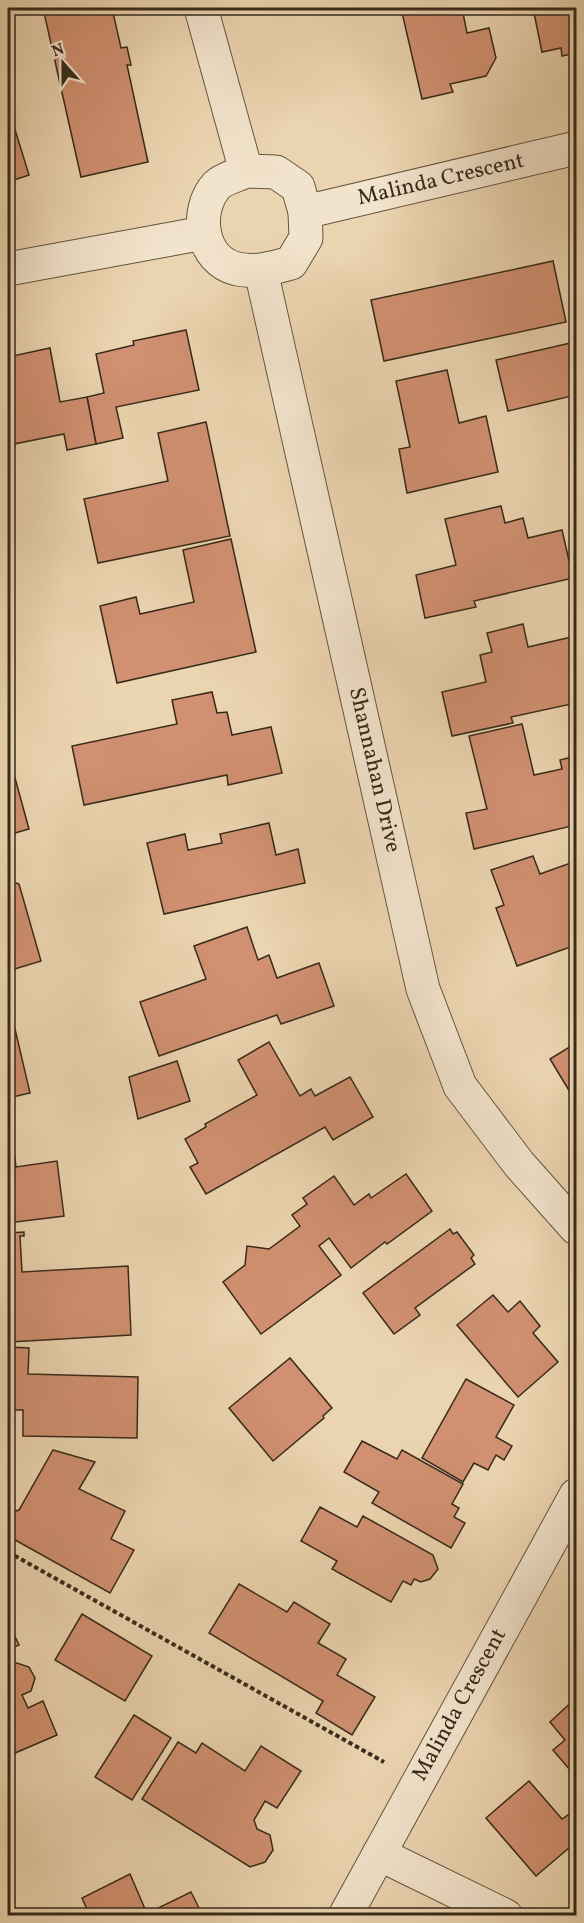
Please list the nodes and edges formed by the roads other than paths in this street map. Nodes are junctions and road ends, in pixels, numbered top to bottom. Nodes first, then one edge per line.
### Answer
1 (201, 8) edge
2 (576, 148) edge
3 (246, 171) junction
4 (305, 212) junction
5 (204, 233) junction
6 (8, 269) edge
7 (261, 271) junction
8 (576, 1228) edge
9 (576, 1495) edge
10 (379, 1854) junction
11 (345, 1916) edge
12 (506, 1916) edge

1 - 3 street
2 - 4 street, Malinda Crescent
3 - 4 street
3 - 5 street
4 - 7 street
5 - 6 street
5 - 7 street
7 - 8 street, Shannahan Drive
9 - 10 street, Malinda Crescent
10 - 11 street, Malinda Crescent
10 - 12 street

